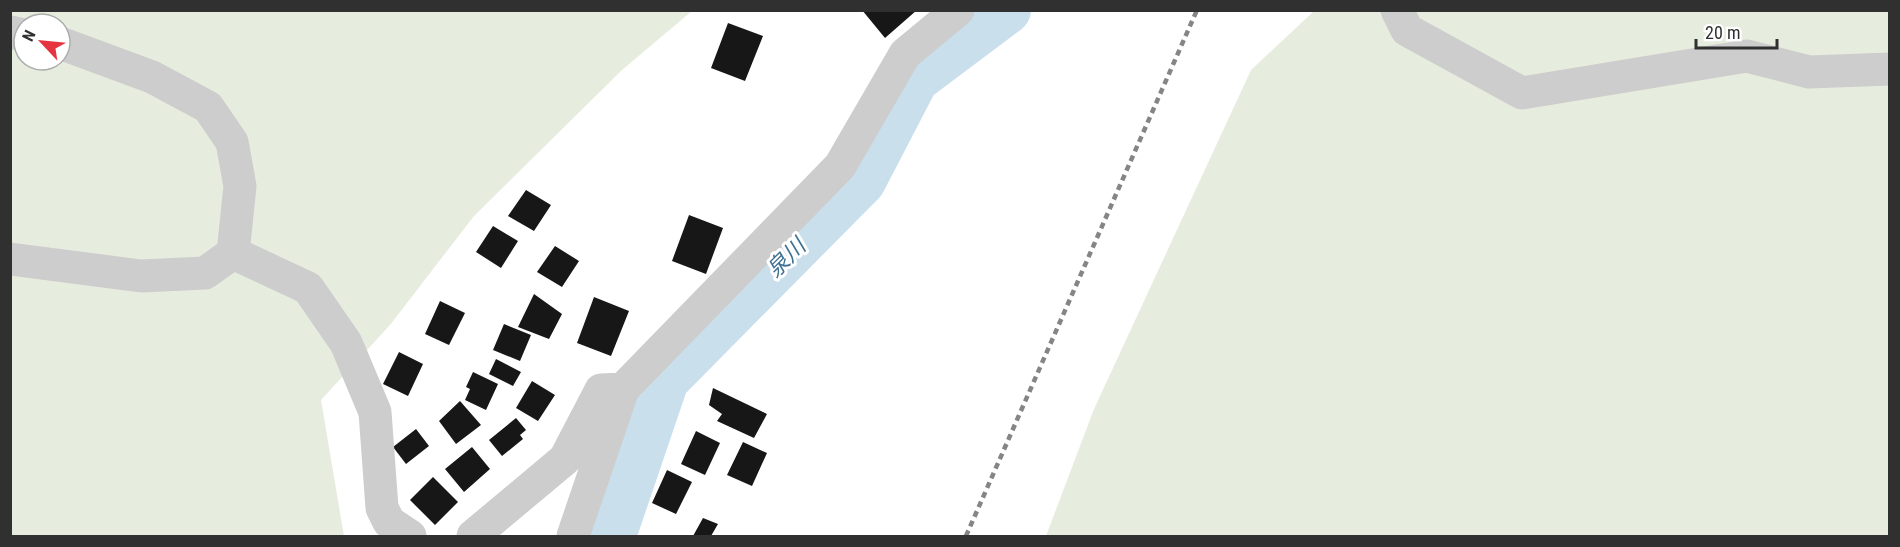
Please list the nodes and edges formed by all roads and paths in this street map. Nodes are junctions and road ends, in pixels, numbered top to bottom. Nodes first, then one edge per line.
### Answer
1 (958, 10) edge
2 (1397, 10) edge
3 (72, 47) edge
4 (1890, 69) edge
5 (233, 253) junction
6 (10, 259) edge
7 (623, 388) junction
8 (410, 537) edge
9 (473, 537) edge
10 (573, 537) edge

1 - 7 street
2 - 4 street
3 - 5 street
5 - 6 street
5 - 8 street
7 - 9 street
7 - 10 street

